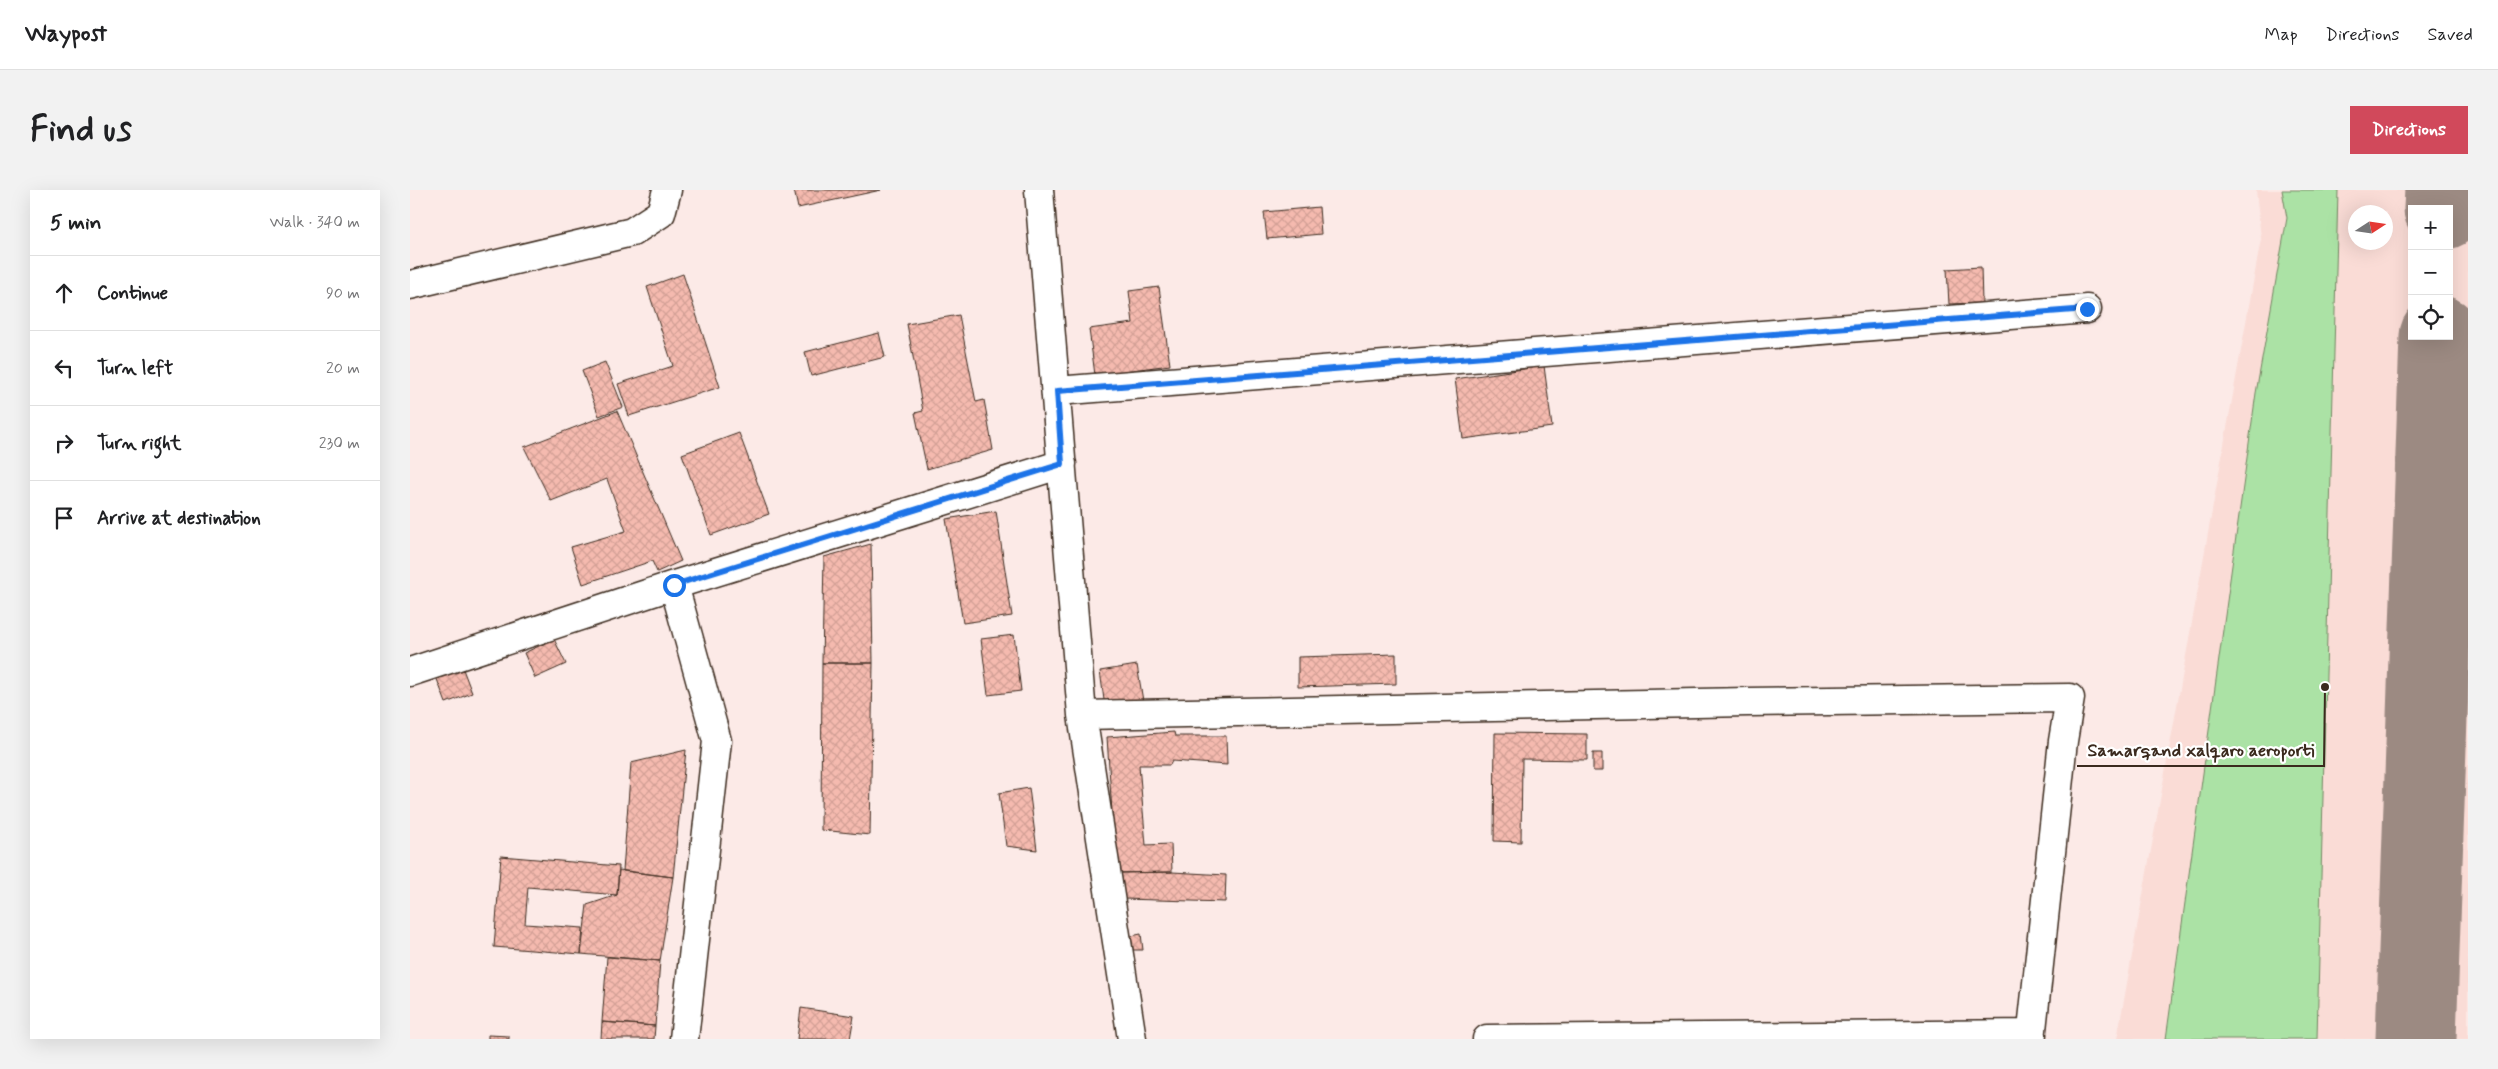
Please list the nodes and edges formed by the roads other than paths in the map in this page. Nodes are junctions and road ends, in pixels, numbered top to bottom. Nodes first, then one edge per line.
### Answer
1 (666, 190) edge
2 (1039, 190) edge
3 (410, 284) edge
4 (2087, 309) dead end
5 (1057, 391) junction
6 (1062, 464) junction
7 (674, 585) junction
8 (410, 672) edge
9 (1082, 715) junction
10 (2031, 1036) edge
11 (684, 1039) edge
12 (1132, 1039) edge
13 (1486, 1039) edge

1 - 3 street
2 - 5 street
4 - 5 street
5 - 6 street
6 - 7 street
6 - 9 street
7 - 8 street
7 - 11 street
9 - 10 street
9 - 12 street
10 - 13 street

